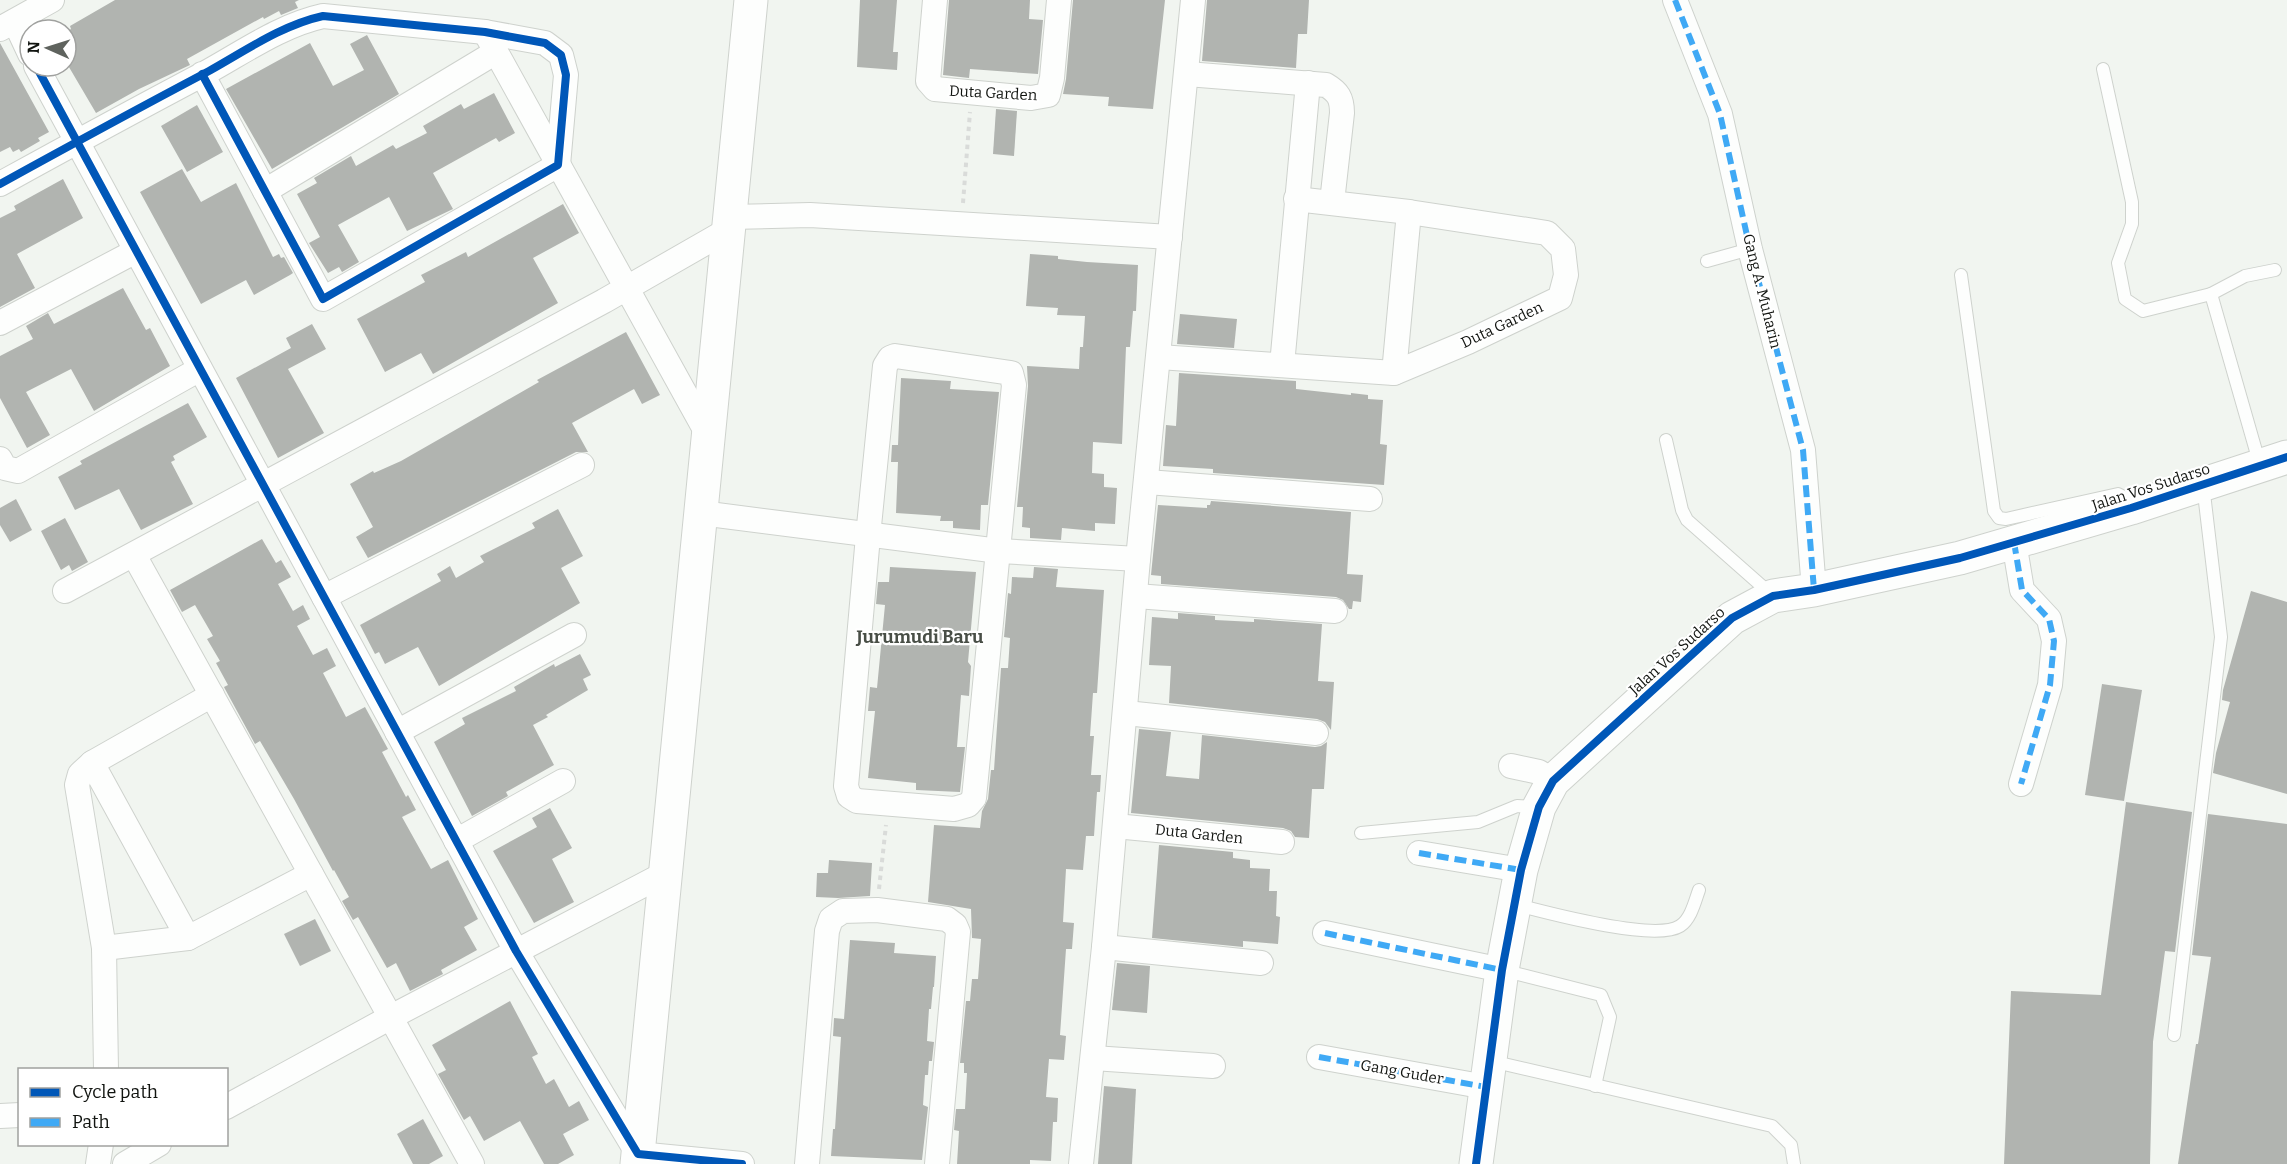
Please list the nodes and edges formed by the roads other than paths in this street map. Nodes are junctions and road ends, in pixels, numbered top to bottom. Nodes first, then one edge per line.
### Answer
1 (52, 0) edge
2 (752, 0) edge
3 (935, 0) edge
4 (1059, 0) edge
5 (1193, 0) edge
6 (1675, 0) edge
7 (7, 26) edge
8 (18, 39) edge
9 (491, 42) junction
10 (2103, 69) dead end
11 (202, 74) junction
12 (1187, 74) junction
13 (42, 78) edge
14 (1308, 83) junction
15 (77, 142) junction
16 (558, 165) junction
17 (0, 184) edge
18 (265, 191) junction
19 (1296, 199) junction
20 (1332, 202) junction
21 (1409, 212) junction
22 (729, 224) junction
23 (1170, 237) junction
24 (1750, 249) junction
25 (136, 251) junction
26 (1707, 261) dead end
27 (2275, 270) dead end
28 (1961, 275) dead end
29 (627, 288) junction
30 (2211, 294) junction
31 (0, 323) edge
32 (1159, 357) junction
33 (1282, 365) junction
34 (200, 369) junction
35 (1394, 373) junction
36 (708, 435) junction
37 (1666, 440) dead end
38 (0, 459) edge
39 (2274, 461) edge
40 (582, 465) dead end
41 (1147, 482) junction
42 (263, 485) junction
43 (2203, 485) junction
44 (1370, 499) dead end
45 (2132, 508) junction
46 (701, 513) junction
47 (868, 536) junction
48 (2014, 542) junction
49 (999, 551) junction
50 (134, 555) junction
51 (1138, 560) junction
52 (1814, 590) junction
53 (65, 591) dead end
54 (1136, 596) junction
55 (1773, 596) junction
56 (324, 597) junction
57 (1335, 612) dead end
58 (574, 634) dead end
59 (212, 695) junction
60 (1126, 713) junction
61 (398, 732) junction
62 (1316, 733) dead end
63 (92, 763) junction
64 (1511, 766) dead end
65 (563, 781) dead end
66 (2022, 784) dead end
67 (1546, 794) junction
68 (1115, 826) junction
69 (1361, 833) dead end
70 (456, 841) junction
71 (1282, 842) dead end
72 (1419, 853) dead end
73 (1521, 870) junction
74 (666, 873) junction
75 (311, 874) junction
76 (1699, 890) dead end
77 (1514, 905) junction
78 (1324, 933) dead end
79 (188, 938) junction
80 (1104, 946) junction
81 (104, 948) junction
82 (516, 951) junction
83 (1261, 963) dead end
84 (1502, 970) junction
85 (391, 1017) junction
86 (2174, 1035) dead end
87 (1319, 1057) dead end
88 (1093, 1058) junction
89 (1213, 1066) dead end
90 (106, 1068) edge
91 (1488, 1074) junction
92 (1595, 1086) junction
93 (231, 1102) edge
94 (18, 1115) edge
95 (0, 1116) edge
96 (101, 1146) edge
97 (156, 1146) edge
98 (638, 1159) edge
99 (98, 1164) edge
100 (125, 1164) edge
101 (472, 1164) edge
102 (742, 1164) edge
103 (807, 1164) edge
104 (937, 1164) edge
105 (1081, 1164) edge
106 (1476, 1164) edge
107 (1794, 1164) edge

1 - 7 street
2 - 22 street
3 - 4 street, Duta Garden
5 - 12 street
6 - 24 street, Gang A. Muharin
7 - 8 street
9 - 11 street
9 - 16 street
9 - 16 street
9 - 18 street
10 - 30 lane
11 - 15 street
11 - 18 street
12 - 14 street
12 - 23 street
13 - 15 street
14 - 19 street
14 - 20 street
15 - 17 street
15 - 25 street
16 - 18 street
16 - 29 street
19 - 20 street, Duta Garden
19 - 33 street
20 - 21 street, Duta Garden
21 - 35 street
21 - 35 street, Duta Garden
22 - 23 street
22 - 29 street
22 - 36 street
23 - 32 street
24 - 26 lane
24 - 52 street, Gang A. Muharin
25 - 31 street
25 - 34 street
27 - 30 lane
28 - 45 lane
29 - 36 street
29 - 42 street
30 - 39 lane
32 - 33 street, Duta Garden
32 - 41 street
33 - 35 street, Duta Garden
34 - 38 street
34 - 42 street
36 - 46 street
37 - 55 lane
39 - 43 street, Jalan Vos Sudarso
40 - 56 street
41 - 44 street
41 - 51 street
42 - 50 street
42 - 56 street
43 - 45 street, Jalan Vos Sudarso
43 - 86 lane
45 - 48 street, Jalan Vos Sudarso
46 - 47 street
46 - 74 street
47 - 49 street
47 - 49 street
47 - 49 street
48 - 52 street, Jalan Vos Sudarso
48 - 66 street
49 - 51 street
50 - 53 street
50 - 59 street
51 - 54 street
52 - 55 street, Jalan Vos Sudarso
54 - 57 street
54 - 60 street
55 - 67 street, Jalan Vos Sudarso
56 - 61 street
58 - 61 street
59 - 63 street
59 - 75 street
60 - 62 street
60 - 68 street
61 - 70 street
63 - 79 street
63 - 81 street
64 - 67 street
65 - 70 street
67 - 69 lane
67 - 73 street
68 - 71 street, Duta Garden
68 - 80 street
70 - 82 street
72 - 73 street
73 - 77 street
74 - 82 street
74 - 98 street
75 - 79 street
75 - 85 street
76 - 77 lane
77 - 84 street
78 - 84 street
79 - 81 street
80 - 83 street
80 - 88 street
81 - 90 street
82 - 85 street
82 - 98 street
84 - 91 street
84 - 92 lane
85 - 93 street
85 - 101 street
87 - 91 street, Gang Guder
88 - 89 street
88 - 105 street
91 - 92 lane
91 - 106 street
92 - 107 lane
94 - 95 street
96 - 99 street
97 - 100 street
98 - 102 street
103 - 104 street

